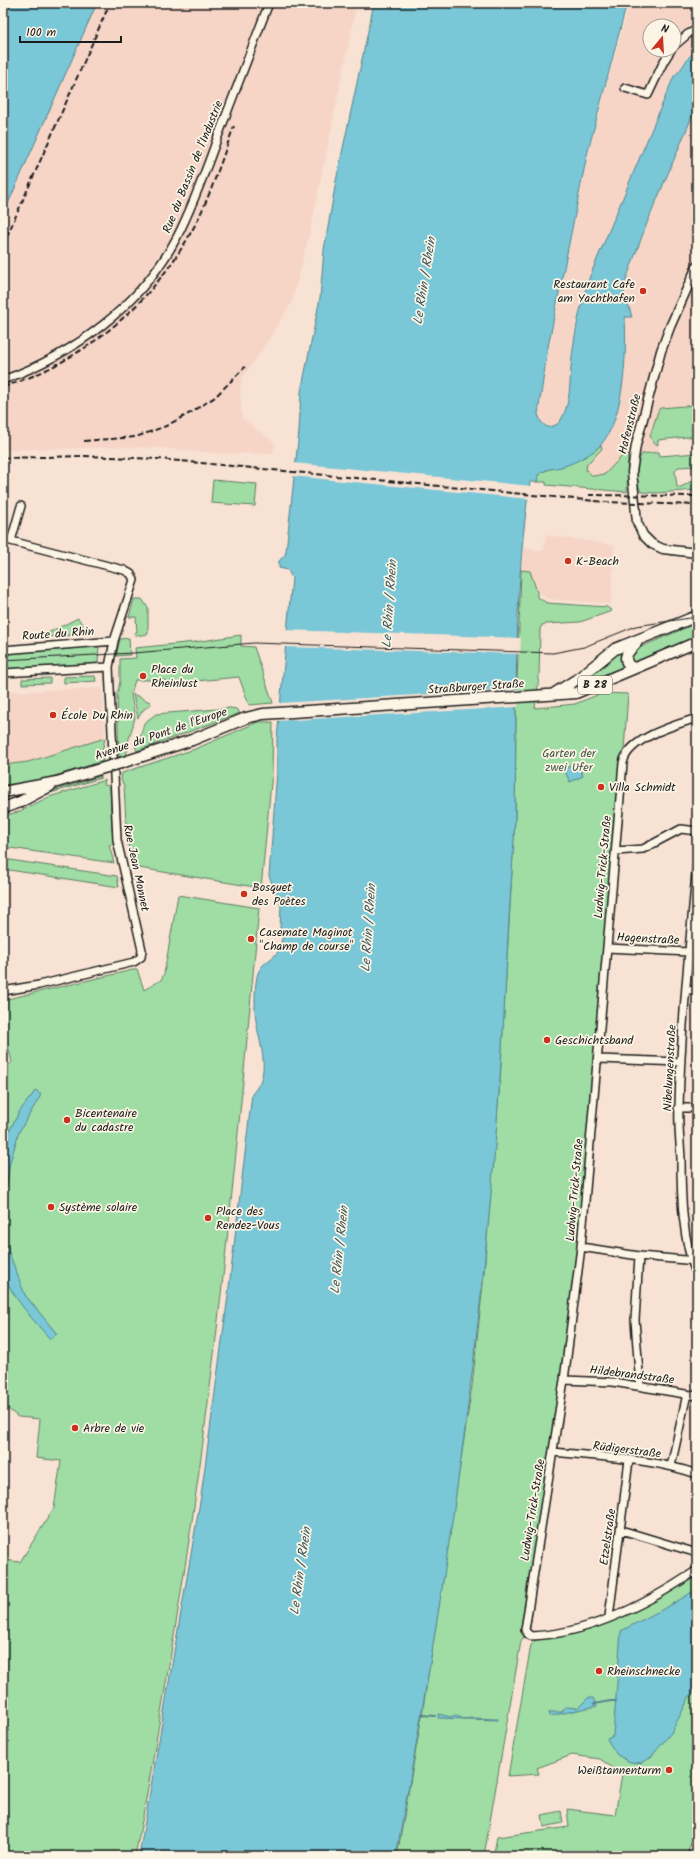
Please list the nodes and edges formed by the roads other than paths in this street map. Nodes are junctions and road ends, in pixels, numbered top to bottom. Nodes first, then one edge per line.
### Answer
1 (269, 3) edge
2 (697, 29) edge
3 (682, 39) edge
4 (666, 58) edge
5 (625, 88) dead end
6 (697, 266) edge
7 (3, 380) edge
8 (21, 506) dead end
9 (3, 539) edge
10 (11, 541) junction
11 (697, 553) edge
12 (697, 616) edge
13 (638, 640) junction
14 (114, 641) junction
15 (697, 642) edge
16 (3, 650) edge
17 (109, 667) junction
18 (635, 668) junction
19 (3, 673) edge
20 (554, 694) junction
21 (273, 714) joint
22 (697, 718) edge
23 (57, 782) junction
24 (3, 792) edge
25 (3, 808) edge
26 (697, 831) edge
27 (616, 851) junction
28 (697, 862) edge
29 (607, 948) junction
30 (689, 952) junction
31 (686, 990) junction
32 (697, 990) edge
33 (3, 991) edge
34 (599, 1059) junction
35 (681, 1062) junction
36 (678, 1108) junction
37 (697, 1108) edge
38 (581, 1247) junction
39 (639, 1256) junction
40 (694, 1261) edge
41 (697, 1275) edge
42 (564, 1380) junction
43 (640, 1386) junction
44 (687, 1394) junction
45 (697, 1396) edge
46 (552, 1452) junction
47 (629, 1460) junction
48 (671, 1466) junction
49 (697, 1474) edge
50 (621, 1530) junction
51 (697, 1553) edge
52 (697, 1570) edge
53 (609, 1617) junction

1 - 7 street, Rue du Bassin de l'Industrie
2 - 3 street
4 - 5 street
6 - 11 street, Hafenstraße
8 - 10 street
9 - 10 street
10 - 14 street, Rue Jean Monnet
12 - 13 main road, Straßburger Straße / B 28
13 - 18 main road
13 - 20 main road, Straßburger Straße / B 28
14 - 16 street, Route du Rhin
14 - 17 street, Rue Jean Monnet
15 - 18 main road, Straßburger Straße / B 28
17 - 19 street
17 - 33 street, Rue Jean Monnet
18 - 20 main road, Straßburger Straße / B 28
20 - 21 main road, Straßburger Straße
21 - 23 main road, Avenue du Pont de l'Europe, bridge
22 - 27 street, Ludwig-Trick-Straße
23 - 24 main road, Avenue du Pont de l'Europe
23 - 25 main road, Avenue du Pont de l'Europe
26 - 27 street
27 - 29 street, Ludwig-Trick-Straße
28 - 30 street, Nibelungenstraße
29 - 30 street, Hagenstraße
29 - 34 street, Ludwig-Trick-Straße
30 - 31 street, Nibelungenstraße
31 - 32 street
31 - 35 street, Nibelungenstraße
34 - 35 street
34 - 38 street, Ludwig-Trick-Straße
35 - 36 street, Nibelungenstraße
36 - 37 street
36 - 40 street, Nibelungenstraße
38 - 39 street
38 - 42 street, Ludwig-Trick-Straße
39 - 40 street
39 - 43 street
40 - 41 street, Nibelungenstraße
42 - 43 street, Hildebrandstraße
42 - 46 street, Ludwig-Trick-Straße
43 - 44 street, Hildebrandstraße
44 - 45 street, Hildebrandstraße
44 - 48 street
46 - 47 street, Rüdigerstraße
46 - 53 street, Ludwig-Trick-Straße
47 - 48 street, Rüdigerstraße
47 - 50 street, Etzelstraße
48 - 49 street, Rüdigerstraße
50 - 51 street
50 - 53 street, Etzelstraße
52 - 53 street

